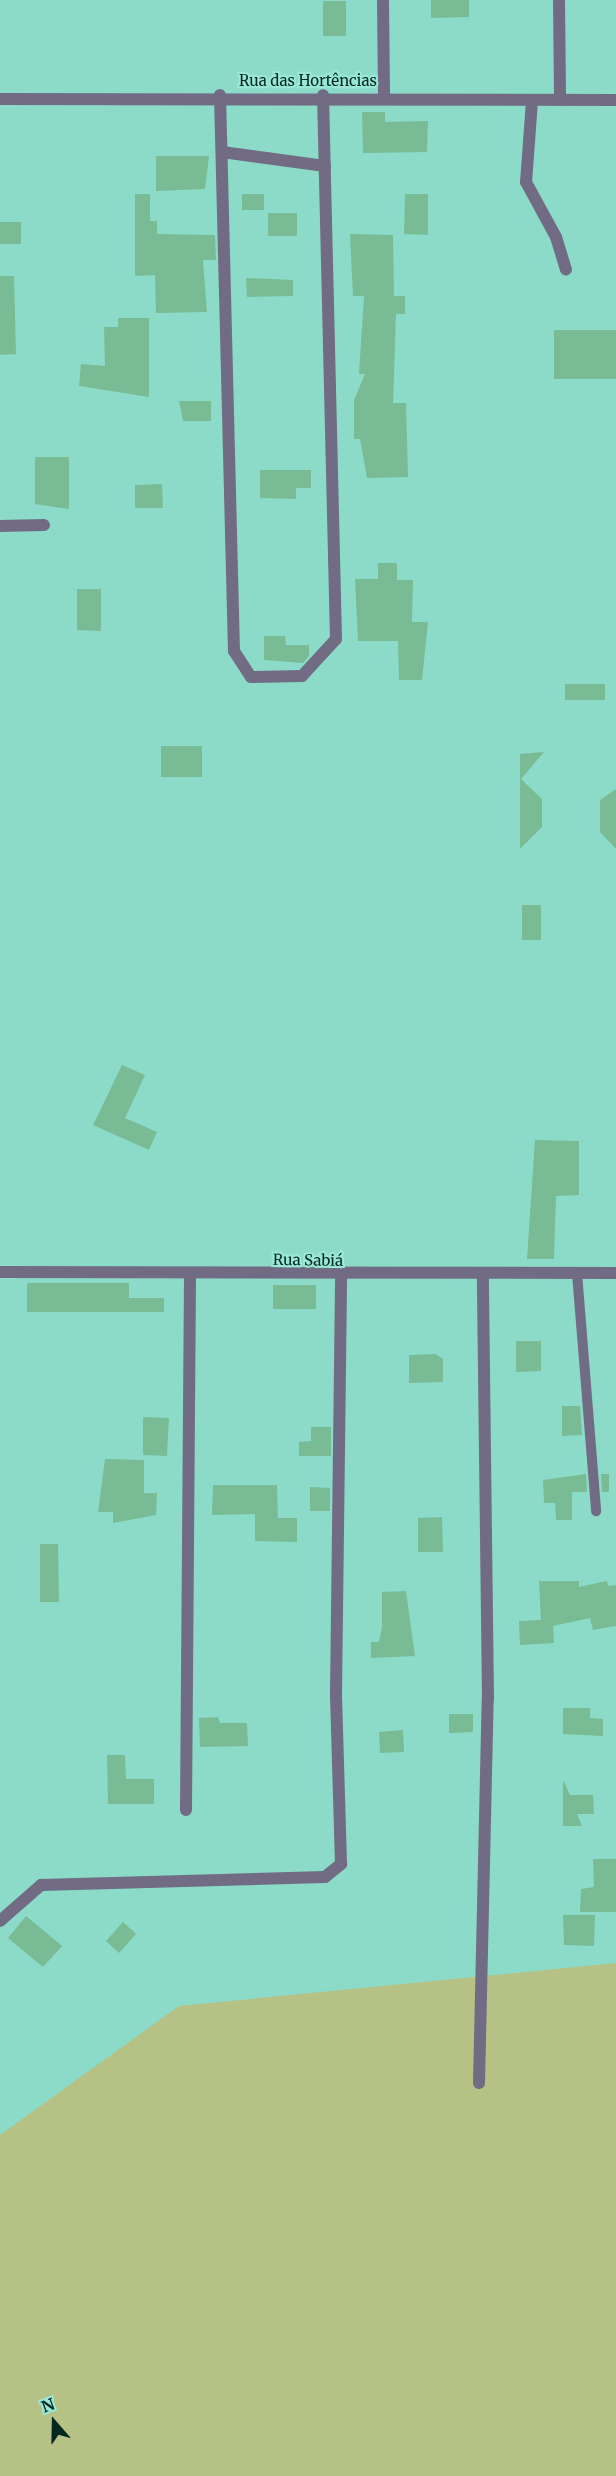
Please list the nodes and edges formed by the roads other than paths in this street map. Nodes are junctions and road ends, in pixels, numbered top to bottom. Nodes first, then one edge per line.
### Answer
1 (383, 0) edge
2 (558, 0) edge
3 (220, 95) junction
4 (323, 95) junction
5 (384, 96) junction
6 (0, 99) edge
7 (561, 100) junction
8 (616, 100) edge
9 (532, 101) junction
10 (222, 152) junction
11 (325, 166) junction
12 (566, 269) dead end
13 (44, 525) dead end
14 (0, 526) edge
15 (0, 1272) edge
16 (577, 1273) junction
17 (616, 1273) edge
18 (190, 1274) junction
19 (483, 1274) junction
20 (341, 1275) junction
21 (596, 1511) dead end
22 (186, 1810) dead end
23 (0, 1921) edge
24 (479, 2083) dead end

1 - 5 street
2 - 7 street
3 - 4 street, Rua das Hortências
3 - 6 street, Rua das Hortências
3 - 10 street
4 - 5 street, Rua das Hortências
4 - 11 street
5 - 9 street, Rua das Hortências
7 - 8 street, Rua das Hortências
7 - 9 street, Rua das Hortências
9 - 12 street
10 - 11 street
10 - 11 street
13 - 14 street
15 - 18 street, Rua Sabiá
16 - 17 street, Rua Sabiá
16 - 19 street, Rua Sabiá
16 - 21 lane
18 - 20 street, Rua Sabiá
18 - 22 street
19 - 20 street, Rua Sabiá
19 - 24 street
20 - 23 street

